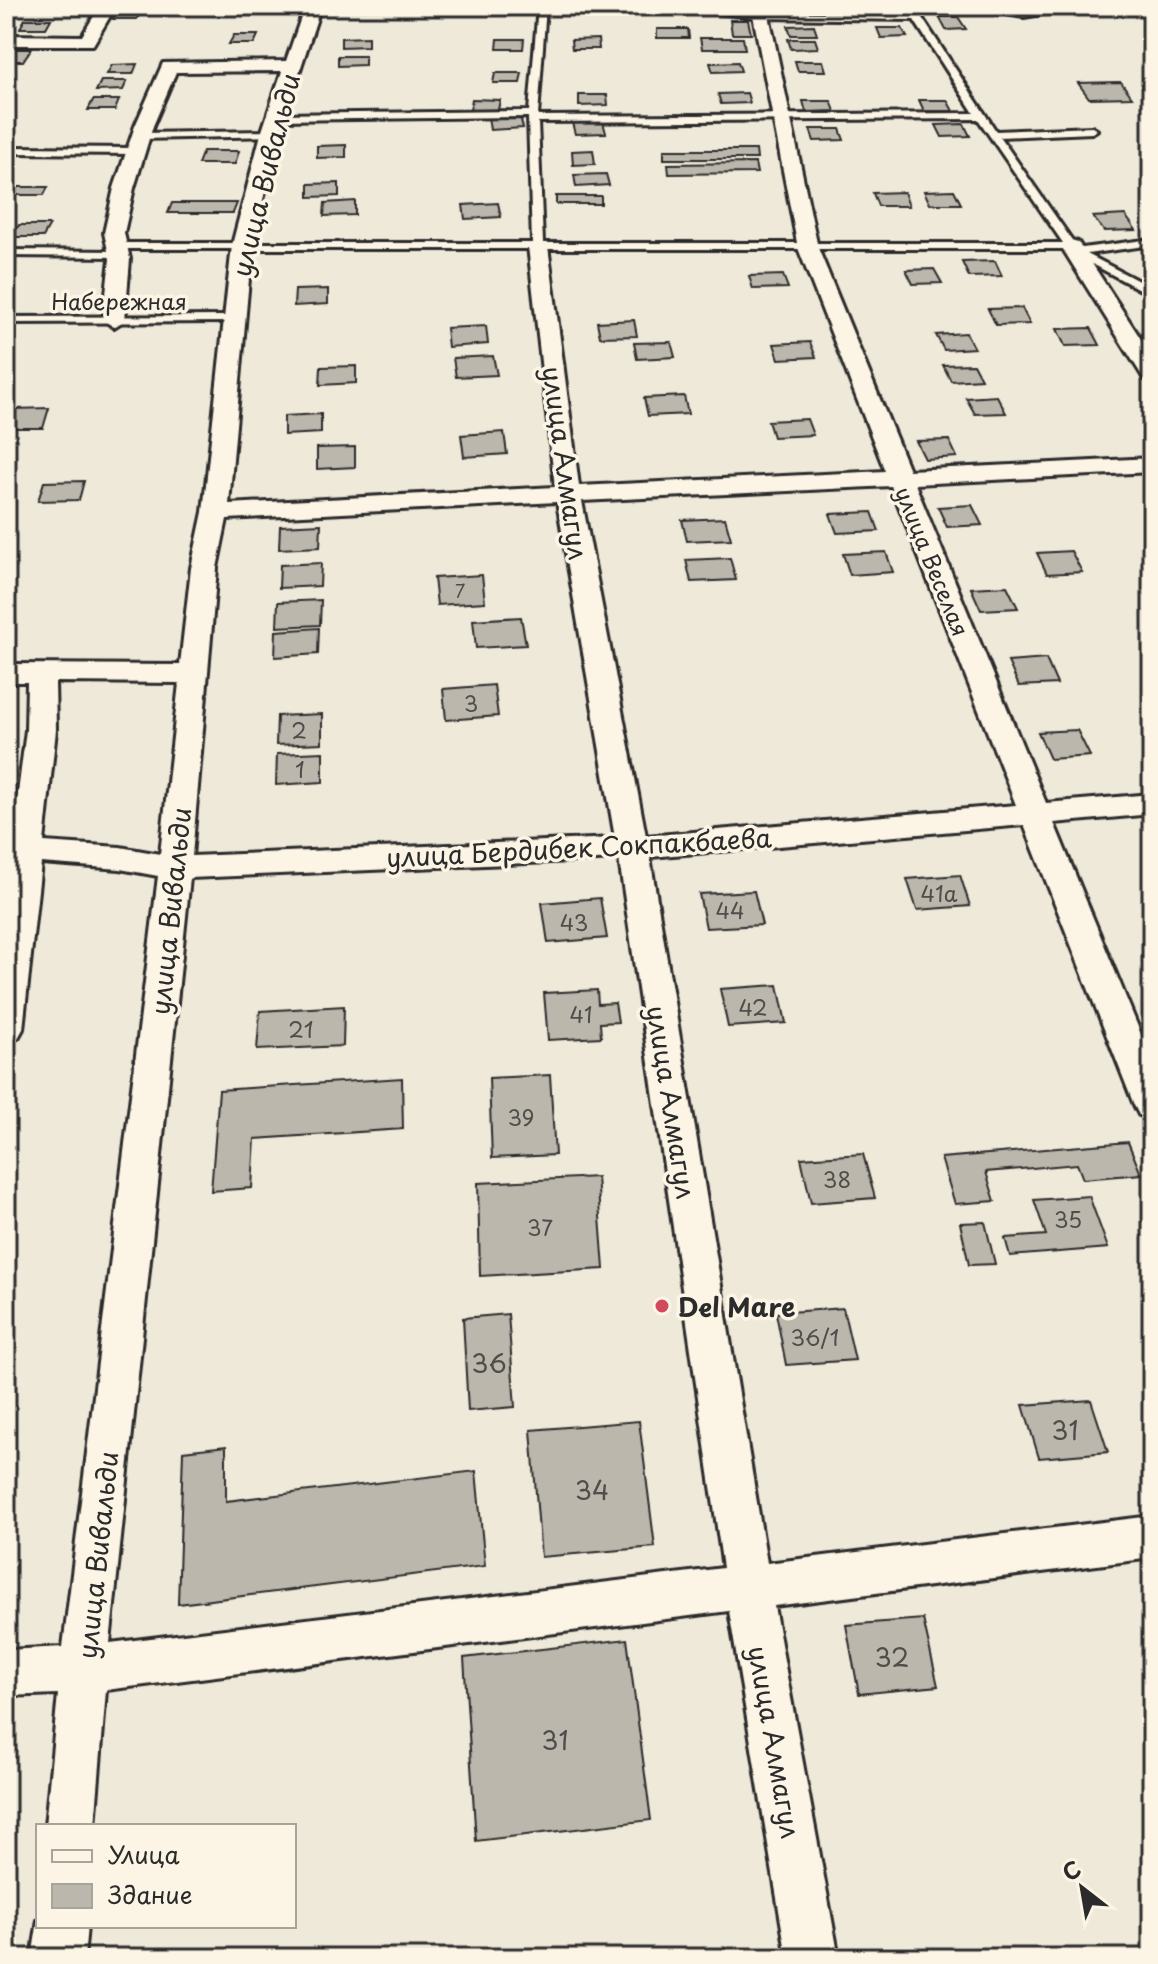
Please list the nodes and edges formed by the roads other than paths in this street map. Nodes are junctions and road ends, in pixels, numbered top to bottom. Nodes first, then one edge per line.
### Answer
1 (108, 6) edge
2 (313, 6) edge
3 (542, 6) edge
4 (661, 6) edge
5 (911, 6) edge
6 (931, 6) edge
7 (1086, 6) edge
8 (764, 10) edge
9 (915, 17) junction
10 (6, 40) edge
11 (293, 66) junction
12 (783, 116) junction
13 (981, 116) junction
14 (533, 117) junction
15 (273, 125) junction
16 (1092, 130) dead end
17 (993, 134) junction
18 (138, 144) junction
19 (6, 150) edge
20 (1152, 242) edge
21 (242, 245) junction
22 (538, 246) junction
23 (808, 248) junction
24 (1073, 249) junction
25 (118, 250) junction
26 (6, 253) edge
27 (1152, 293) edge
28 (233, 319) junction
29 (6, 320) edge
30 (114, 320) junction
31 (1152, 374) edge
32 (1152, 465) edge
33 (899, 478) junction
34 (568, 496) junction
35 (216, 512) junction
36 (6, 673) edge
37 (41, 673) junction
38 (194, 674) junction
39 (1152, 804) edge
40 (1036, 813) junction
41 (633, 848) junction
42 (16, 850) edge
43 (175, 868) junction
44 (6, 1029) edge
45 (1152, 1105) edge
46 (1152, 1537) edge
47 (748, 1587) junction
48 (84, 1669) junction
49 (6, 1673) edge
50 (70, 1824) edge
51 (61, 1928) edge
52 (58, 1958) edge
53 (813, 1958) edge

1 - 10 street
2 - 11 street, улица Вивальди
3 - 14 lane
4 - 8 lane
5 - 9 lane
6 - 7 lane
8 - 9 lane
8 - 12 street, улица Веселая
9 - 13 lane
11 - 15 street, улица Вивальди
11 - 18 street
12 - 13 lane
12 - 14 lane
12 - 23 street, улица Веселая
13 - 17 lane
14 - 15 lane
14 - 22 lane
15 - 18 lane
15 - 21 street, улица Вивальди
16 - 17 lane
17 - 24 lane
18 - 19 lane
18 - 25 street
20 - 24 lane
21 - 22 lane
21 - 25 lane
21 - 28 street, улица Вивальди
22 - 23 lane
22 - 34 street, улица Алмагул
23 - 24 lane
23 - 33 street, улица Веселая
24 - 27 lane
24 - 31 street
25 - 26 lane
25 - 30 street
28 - 30 lane, Набережная
28 - 35 street, улица Вивальди
29 - 30 lane, Набережная
32 - 33 street
33 - 34 street
33 - 40 street, улица Веселая
34 - 35 street
34 - 41 street, улица Алмагул
35 - 38 street, улица Вивальди
36 - 37 street
37 - 38 street
37 - 42 street
38 - 43 street, улица Вивальди
39 - 40 street, улица Бердибек Сокпакбаева
40 - 41 street, улица Бердибек Сокпакбаева
40 - 45 street, улица Веселая
41 - 43 street, улица Бердибек Сокпакбаева
41 - 47 street, улица Алмагул
42 - 43 street, улица Бердибек Сокпакбаева
42 - 44 street
43 - 48 street, улица Вивальди
46 - 47 street
47 - 48 street
47 - 53 street, улица Алмагул
48 - 49 street
48 - 50 street, улица Вивальди
51 - 52 street

